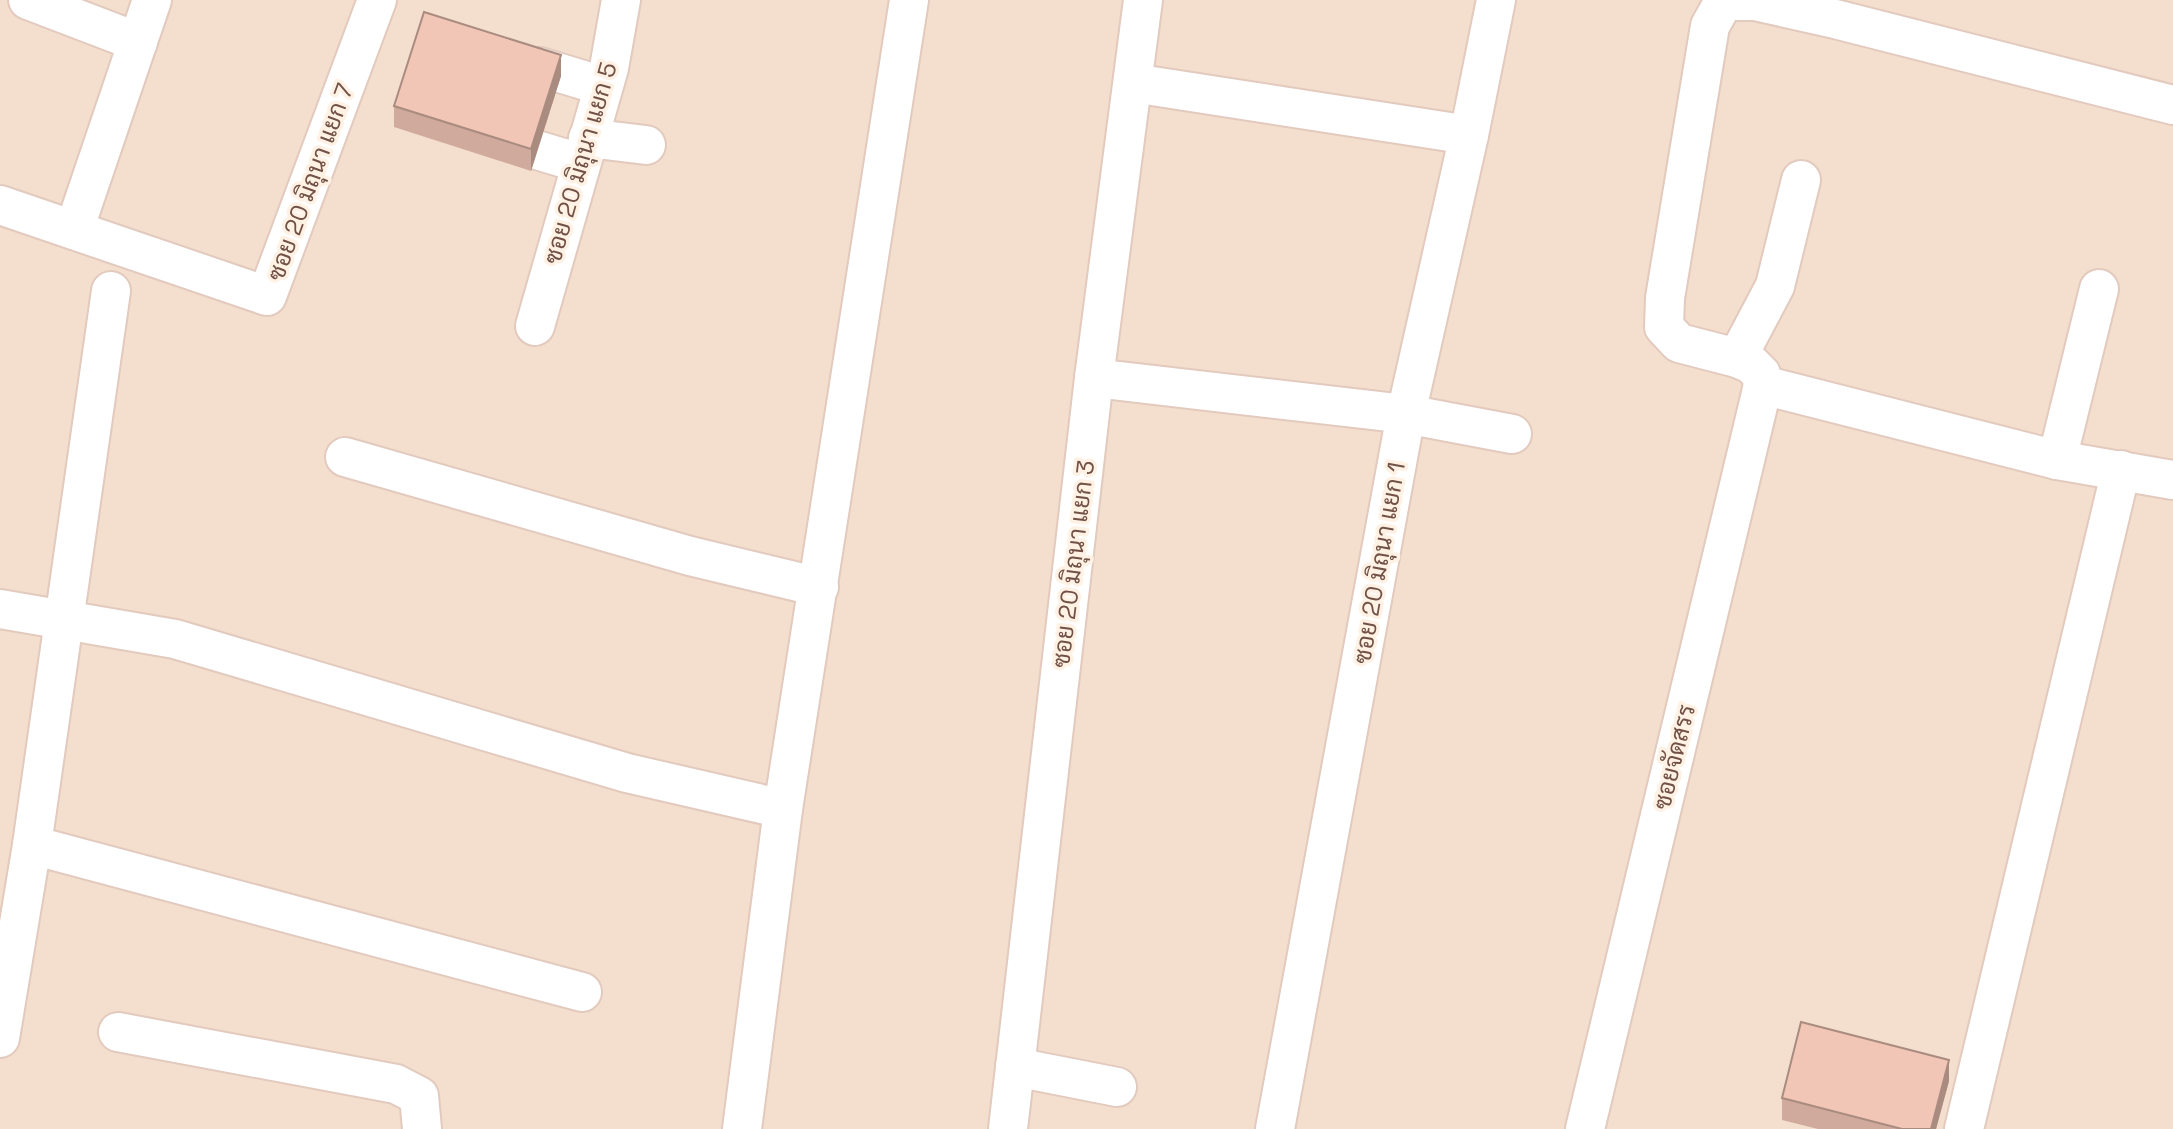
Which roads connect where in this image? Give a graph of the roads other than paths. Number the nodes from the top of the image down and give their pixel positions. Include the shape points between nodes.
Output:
1 (28, 0) edge
2 (152, 0) edge
3 (377, 0) edge
4 (621, 0) edge
5 (909, 0) edge
6 (1143, 0) edge
7 (1496, 0) edge
8 (138, 42) junction
9 (540, 67) edge
10 (1133, 83) junction
11 (603, 86) junction
12 (2173, 105) edge
13 (1469, 135) junction
14 (520, 145) edge
15 (646, 145) dead end
16 (584, 151) junction
17 (1801, 180) dead end
18 (0, 205) edge
19 (74, 230) junction
20 (2099, 289) dead end
21 (111, 291) dead end
22 (534, 326) dead end
23 (1737, 358) junction
24 (1094, 377) junction
25 (1763, 385) junction
26 (1406, 414) junction
27 (1512, 433) dead end
28 (345, 457) dead end
29 (2057, 460) junction
30 (2120, 470) junction
31 (2173, 480) edge
32 (819, 587) junction
33 (0, 609) edge
34 (64, 621) junction
35 (783, 808) junction
36 (32, 845) junction
37 (582, 992) dead end
38 (118, 1032) dead end
39 (0, 1038) edge
40 (1015, 1067) junction
41 (1117, 1087) dead end
42 (422, 1129) edge
43 (742, 1129) edge
44 (1008, 1129) edge
45 (1275, 1129) edge
46 (1585, 1129) edge
47 (1964, 1129) edge

1 - 8 street
2 - 8 street
3 - 19 street, ซอย 20 มิถุนา แยก 7 via 267,296
4 - 11 street, ซอย 20 มิถุนา แยก 5
5 - 32 street
6 - 10 street, ซอย 20 มิถุนา แยก 3
7 - 13 street, ซอย 20 มิถุนา แยก 1
8 - 19 street
9 - 11 street
10 - 13 street
10 - 24 street, ซอย 20 มิถุนา แยก 3
11 - 16 street, ซอย 20 มิถุนา แยก 5
12 - 23 street via 1835,19 1755,1 1724,1 1710,26 1664,327 1679,343
13 - 26 street, ซอย 20 มิถุนา แยก 1
14 - 16 street
15 - 16 street
16 - 22 street, ซอย 20 มิถุนา แยก 5
17 - 23 street via 1774,286
18 - 19 street, ซอย 20 มิถุนา แยก 7
20 - 29 street
21 - 34 street
23 - 25 street via 1751,364
24 - 26 street
24 - 40 street, ซอย 20 มิถุนา แยก 3
25 - 29 street
25 - 46 street, ซอยจัดสรร
26 - 27 street
26 - 45 street, ซอย 20 มิถุนา แยก 1
28 - 32 street via 690,556
29 - 30 street
30 - 31 street
30 - 47 street
32 - 35 street
33 - 34 street
34 - 35 street via 175,639 627,774
34 - 36 street
35 - 43 street
36 - 37 street
36 - 39 street
38 - 42 street via 396,1084 419,1096
40 - 41 street
40 - 44 street, ซอย 20 มิถุนา แยก 3

